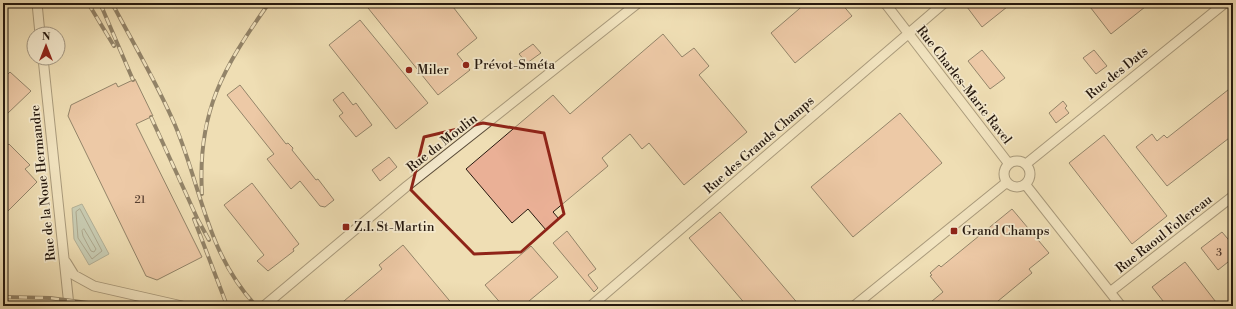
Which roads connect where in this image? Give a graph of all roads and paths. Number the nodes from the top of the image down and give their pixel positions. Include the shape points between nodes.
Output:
1 (37, 3) edge
2 (638, 3) edge
3 (885, 3) edge
4 (944, 3) edge
5 (1225, 3) edge
6 (39, 26) edge
7 (908, 34) junction
8 (43, 66) edge
9 (1009, 164) junction
10 (1026, 164) junction
11 (1007, 182) junction
12 (1025, 184) junction
13 (1233, 196) edge
14 (64, 255) junction
15 (1110, 292) junction
16 (69, 306) edge
17 (182, 306) edge
18 (266, 306) edge
19 (591, 306) edge
20 (854, 306) edge
21 (1121, 306) edge

1 - 6 street
2 - 18 street, Rue du Moulin via 403,190
3 - 7 street, Rue Charles-Marie Ravel
4 - 7 street, Rue des Grands Champs
5 - 10 street, Rue des Dats
7 - 9 street, Rue Charles-Marie Ravel
7 - 19 street, Rue des Grands Champs
8 - 14 street, Rue de la Noue Hermandre
9 - 10 street via 1019,161
9 - 11 street via 1004,174
10 - 12 street via 1030,172
11 - 12 street via 1018,187
11 - 20 street
12 - 15 street
13 - 15 street, Rue Raoul Follereau
14 - 16 street, Rue de la Noue Hermandre
14 - 17 street via 68,267 82,281
15 - 21 street

